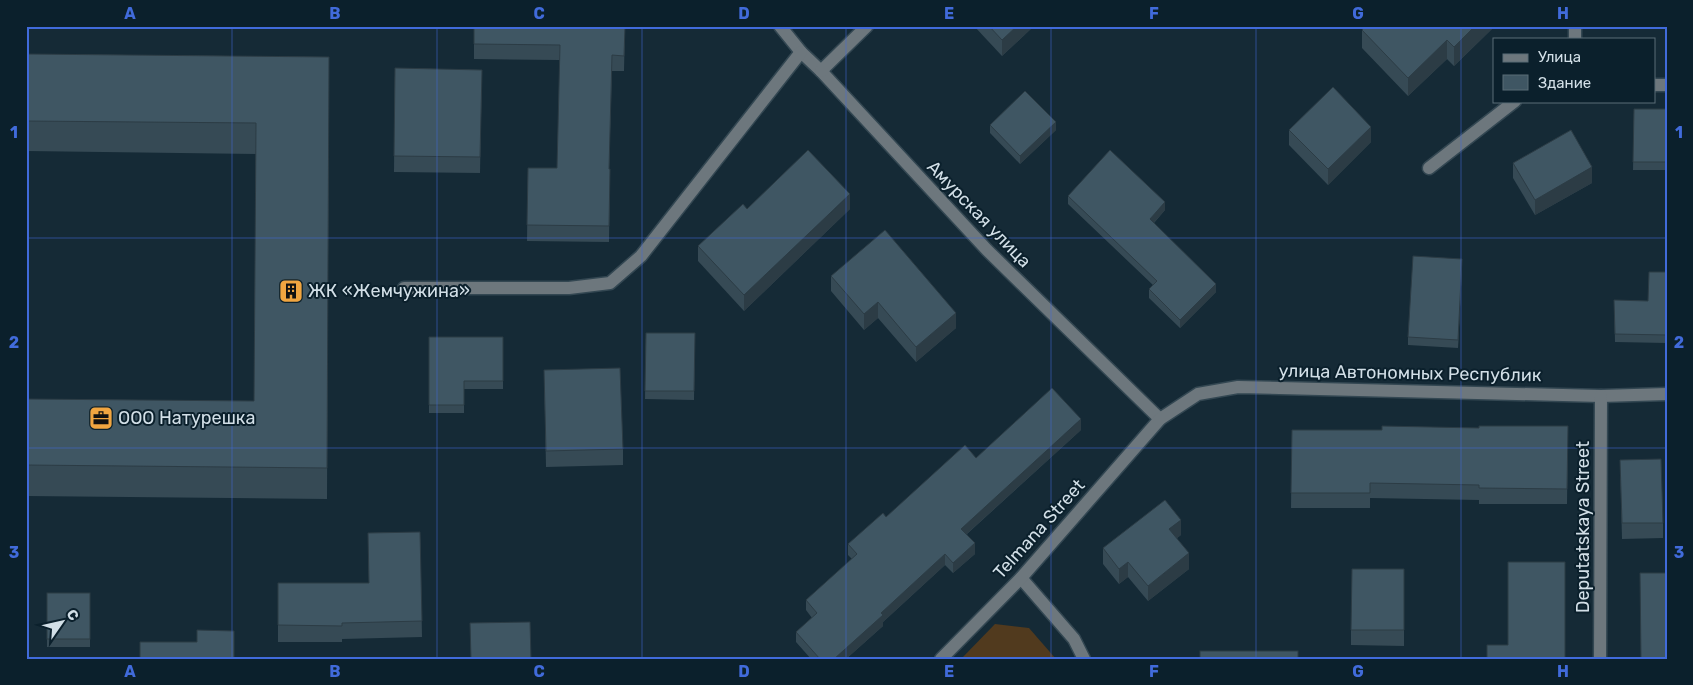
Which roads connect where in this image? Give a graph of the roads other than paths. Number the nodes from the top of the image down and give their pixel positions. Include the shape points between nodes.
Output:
1 (780, 26) edge
2 (867, 26) edge
3 (801, 52) junction
4 (821, 71) junction
5 (1514, 102) edge
6 (1429, 168) dead end
7 (404, 288) dead end
8 (1667, 394) edge
9 (1602, 396) junction
10 (1160, 419) junction
11 (1021, 578) junction
12 (941, 659) edge
13 (1084, 659) edge
14 (1600, 659) edge

1 - 3 street, Амурская улица
2 - 4 street
3 - 4 street, Амурская улица
3 - 7 street via 641,256 610,283 569,288
4 - 10 street, Амурская улица via 987,250
5 - 6 street
8 - 9 street, улица Автономных Республик
9 - 10 street, улица Автономных Республик via 1238,386 1198,394
9 - 14 street, Deputatskaya Street
10 - 11 street, Telmana Street
11 - 12 street, Telmana Street
11 - 13 street via 1074,639

